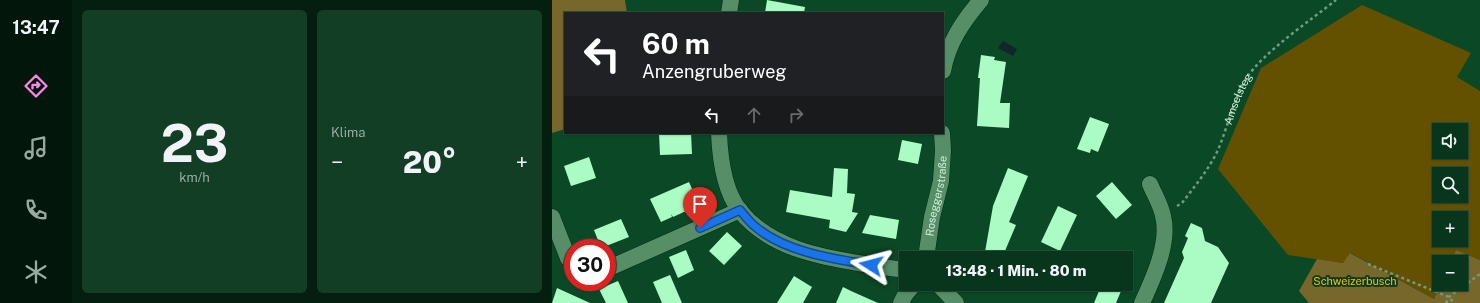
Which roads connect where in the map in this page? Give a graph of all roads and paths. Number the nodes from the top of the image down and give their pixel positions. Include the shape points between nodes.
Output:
1 (731, 0) edge
2 (981, 0) edge
3 (1336, 0) edge
4 (730, 12) edge
5 (944, 66) edge
6 (719, 134) edge
7 (942, 134) edge
8 (1150, 184) dead end
9 (740, 210) junction
10 (1164, 216) junction
11 (552, 217) edge
12 (564, 248) edge
13 (927, 251) edge
14 (1368, 264) dead end
15 (616, 265) edge
16 (899, 269) edge
17 (1480, 274) edge
18 (909, 291) edge
19 (945, 291) edge
20 (1449, 297) junction
21 (901, 303) edge
22 (956, 303) edge
23 (1142, 303) edge
24 (1446, 303) edge
25 (1454, 303) edge

1 - 4 street
2 - 5 street via 955,35
3 - 10 path, Amselsteg via 1265,58 1247,78 1236,98 1218,150 1209,166 1182,203
6 - 9 street via 725,176
7 - 13 street, Roseggerstraße via 941,181
8 - 10 street
9 - 15 street
9 - 16 street via 757,229 807,252
10 - 23 street via 1161,254
11 - 12 street
14 - 20 path
17 - 20 path
18 - 21 street
19 - 22 street
20 - 24 path
20 - 25 path

